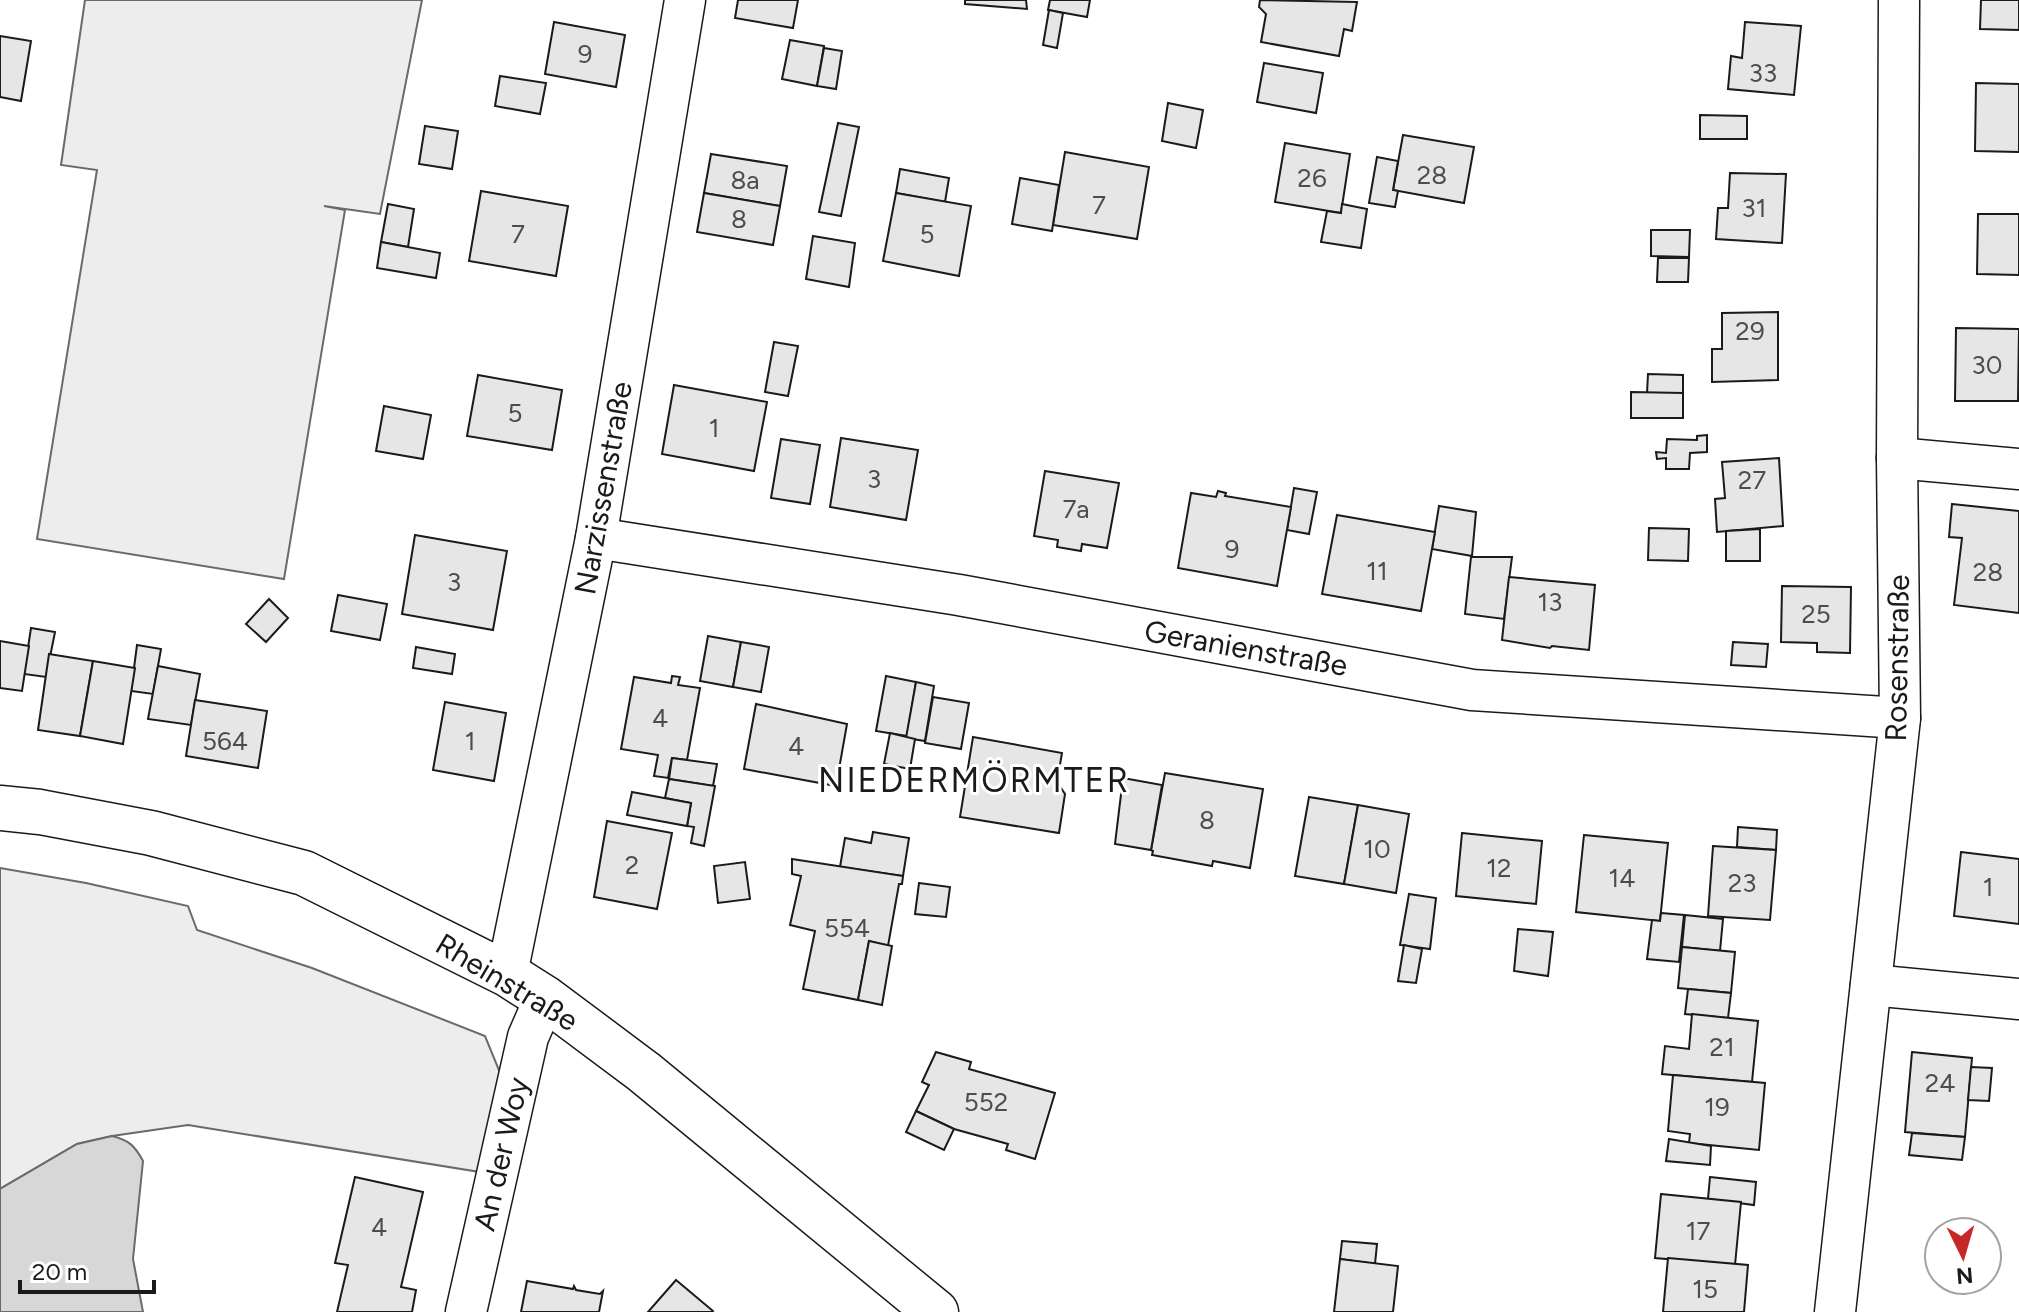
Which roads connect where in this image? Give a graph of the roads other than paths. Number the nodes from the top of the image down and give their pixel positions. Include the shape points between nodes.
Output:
1 (685, 0) edge
2 (1899, 0) edge
3 (1897, 458) junction
4 (2019, 469) edge
5 (596, 538) junction
6 (1900, 718) junction
7 (0, 808) edge
8 (507, 974) junction
9 (1871, 985) junction
10 (545, 998) junction
11 (2019, 999) edge
12 (466, 1312) edge
13 (936, 1312) edge
14 (1835, 1312) edge

1 - 5 street, Narzissenstraße
2 - 3 street, Rosenstraße
3 - 4 street
3 - 6 street, Rosenstraße
5 - 6 street, Geranienstraße via 959,595 1472,690
5 - 8 street, Narzissenstraße
6 - 9 street, Rosenstraße
7 - 8 main road, Rheinstraße via 151,833 304,873
8 - 10 main road, Rheinstraße
9 - 11 street
9 - 14 street, Rosenstraße
10 - 12 street, An der Woy via 528,1037
10 - 13 main road, Rheinstraße via 644,1072

